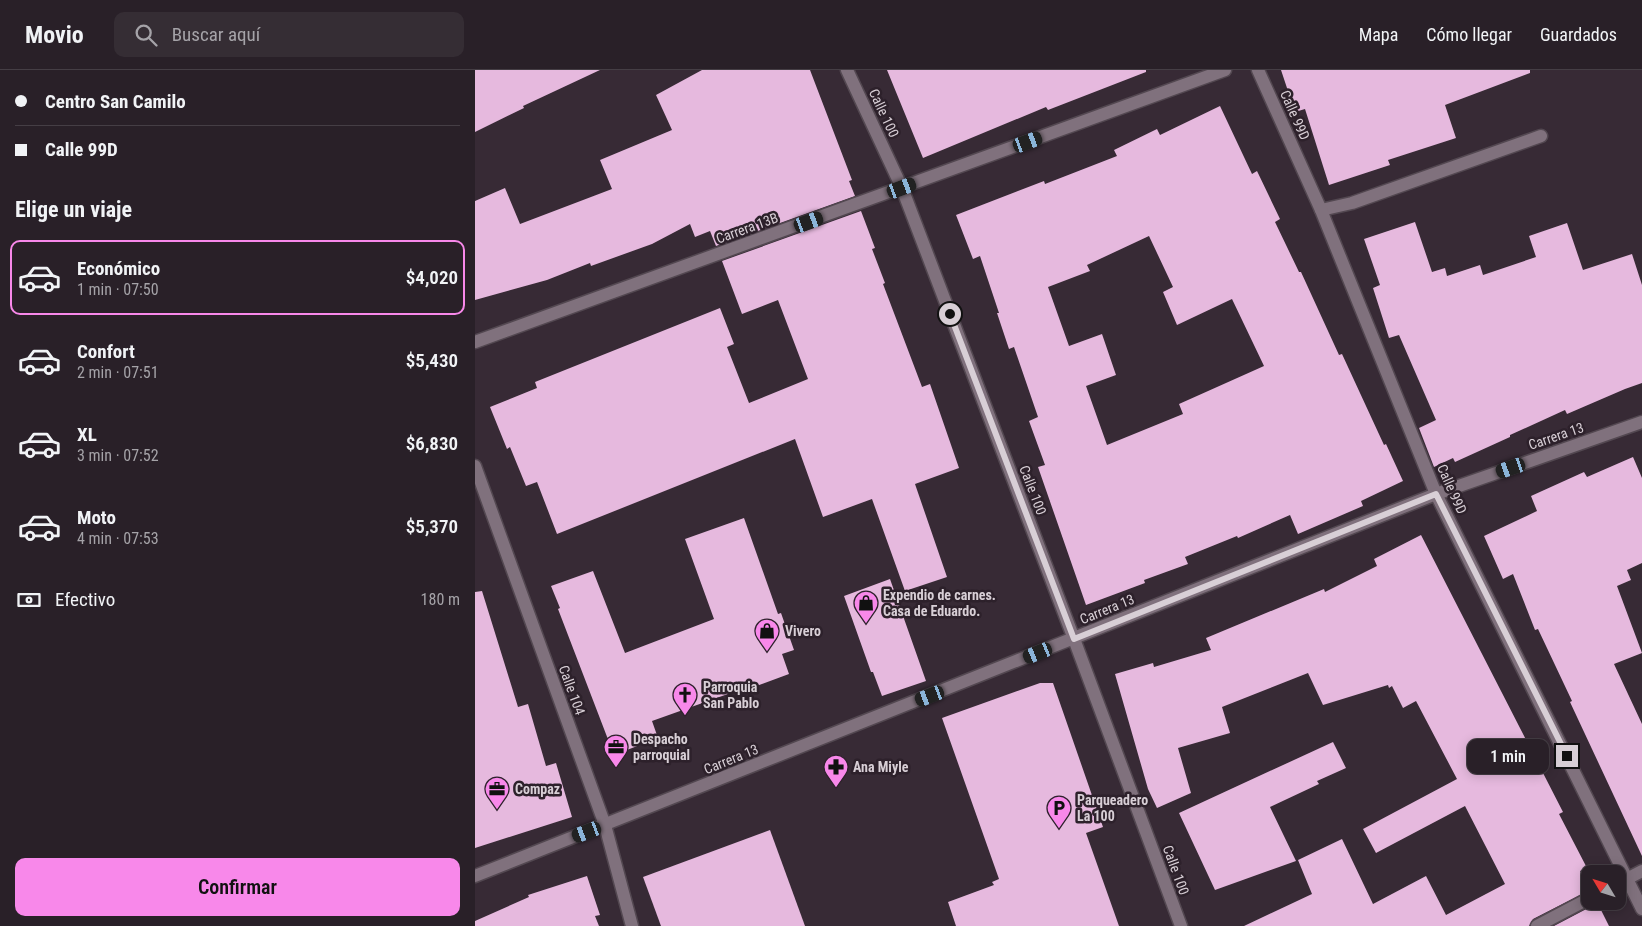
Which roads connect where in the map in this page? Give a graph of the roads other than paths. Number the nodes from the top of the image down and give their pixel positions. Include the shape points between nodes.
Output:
1 (847, 70) edge
2 (1225, 70) edge
3 (1258, 70) edge
4 (1541, 136) dead end
5 (902, 188) junction
6 (1321, 210) junction
7 (475, 342) edge
8 (1642, 422) edge
9 (475, 466) edge
10 (1436, 494) junction
11 (1074, 639) junction
12 (605, 825) junction
13 (1615, 865) edge
14 (1642, 871) edge
15 (475, 876) edge
16 (1626, 879) edge
17 (1626, 885) edge
18 (1581, 903) edge
19 (1642, 908) edge
20 (633, 926) edge
21 (1181, 926) edge
22 (1537, 926) edge

1 - 5 street, Calle 100
2 - 5 street, Carrera 13B
3 - 6 street, Calle 99D
4 - 6 street via 1352,203
5 - 7 street, Carrera 13B
5 - 11 street, Calle 100
6 - 10 street, Calle 99D
8 - 10 street, Carrera 13
9 - 12 street, Calle 104
10 - 11 street, Carrera 13
10 - 13 street, Calle 99D
11 - 12 street, Carrera 13
11 - 21 street, Calle 100
12 - 15 street, Carrera 13
12 - 20 street, Calle 104
14 - 16 street
17 - 19 street, Calle 99D
18 - 22 street

